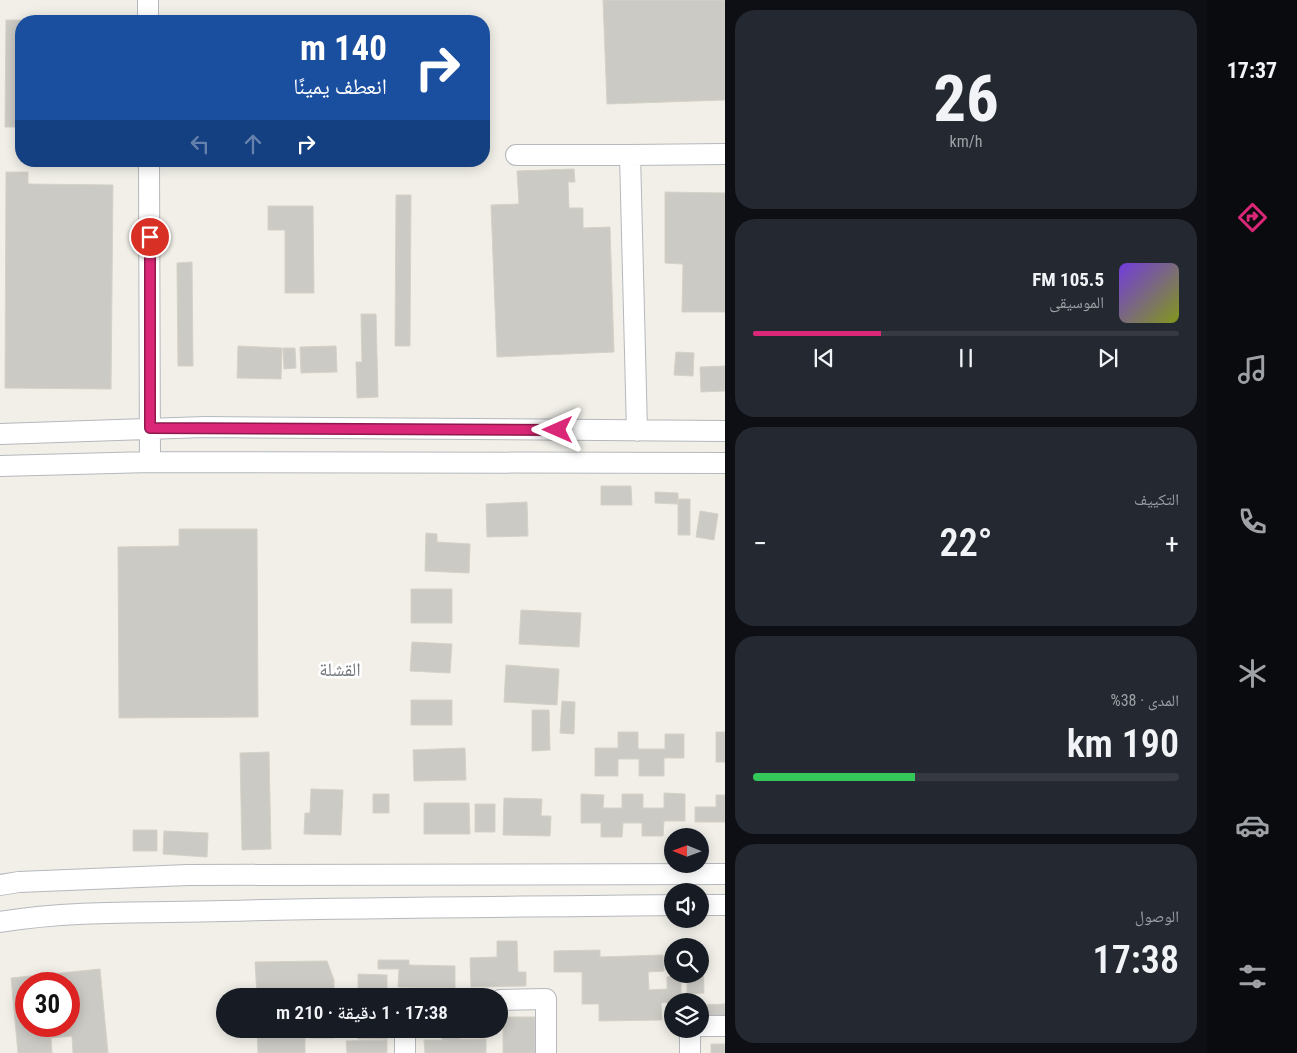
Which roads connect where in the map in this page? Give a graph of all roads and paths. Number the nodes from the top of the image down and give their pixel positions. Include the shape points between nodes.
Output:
1 (148, 0) edge
2 (148, 15) edge
3 (724, 154) edge
4 (516, 155) dead end
5 (630, 155) junction
6 (149, 167) edge
7 (150, 428) junction
8 (637, 431) junction
9 (724, 431) edge
10 (0, 434) edge
11 (150, 462) junction
12 (724, 463) edge
13 (0, 466) edge
14 (724, 874) edge
15 (0, 885) edge
16 (664, 905) edge
17 (709, 905) edge
18 (724, 905) edge
19 (0, 922) edge
20 (508, 1000) edge
21 (709, 1026) edge
22 (724, 1026) edge
23 (405, 1038) edge
24 (690, 1038) edge
25 (405, 1053) edge
26 (546, 1053) edge
27 (690, 1053) edge

1 - 2 street
3 - 5 street
4 - 5 street
5 - 8 street
6 - 7 street
7 - 8 street
7 - 10 street
7 - 11 street
8 - 9 street
11 - 12 street
11 - 13 street
14 - 15 street via 188,875
16 - 19 street via 106,914
17 - 18 street
20 - 26 street via 546,999
21 - 22 street
23 - 25 street
24 - 27 street

